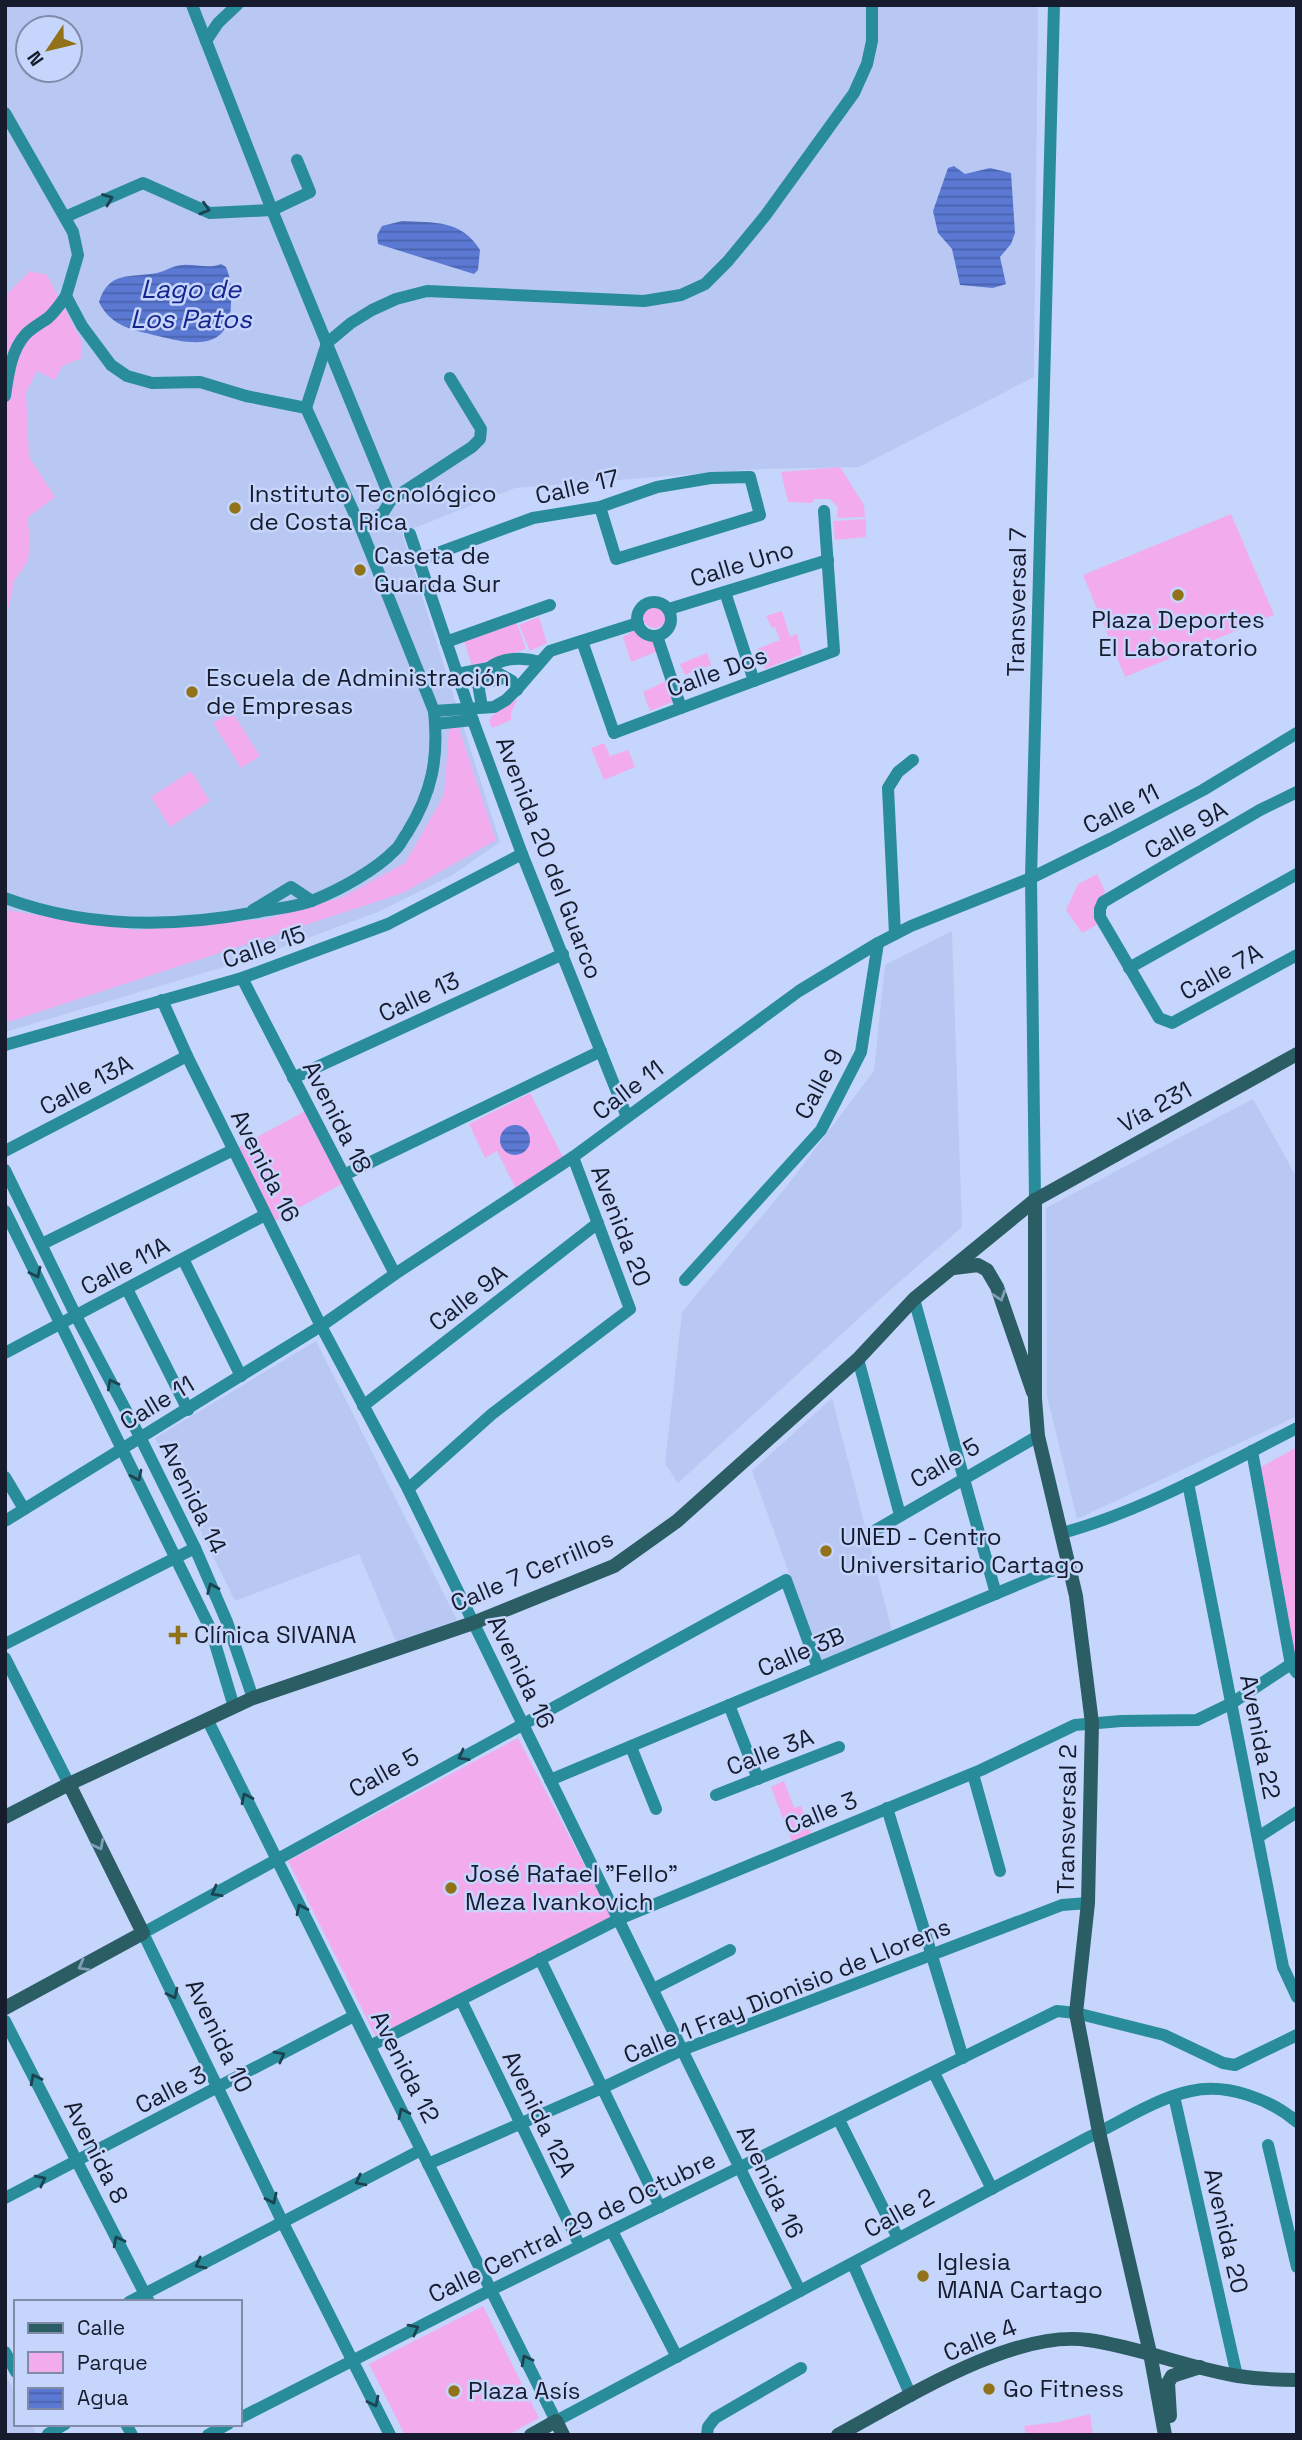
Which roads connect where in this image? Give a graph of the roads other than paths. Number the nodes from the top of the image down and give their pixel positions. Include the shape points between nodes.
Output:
1 (192, 5) edge
2 (237, 5) edge
3 (872, 5) edge
4 (1054, 5) edge
5 (206, 41) junction
6 (5, 113) edge
7 (297, 160) dead end
8 (272, 210) junction
9 (65, 216) junction
10 (66, 296) junction
11 (327, 343) junction
12 (450, 378) dead end
13 (5, 396) edge
14 (306, 408) junction
15 (391, 500) junction
16 (600, 507) junction
17 (824, 511) dead end
18 (360, 526) junction
19 (410, 534) dead end
20 (419, 560) junction
21 (828, 560) junction
22 (724, 592) junction
23 (550, 606) dead end
24 (669, 609) junction
25 (638, 623) junction
26 (657, 636) junction
27 (582, 640) junction
28 (446, 642) junction
29 (540, 662) junction
30 (489, 668) junction
31 (457, 674) junction
32 (505, 678) junction
33 (754, 681) junction
34 (517, 690) junction
35 (681, 708) junction
36 (475, 712) junction
37 (435, 718) junction
38 (1297, 733) edge
39 (913, 760) dead end
40 (1297, 792) edge
41 (522, 854) junction
42 (1297, 874) edge
43 (1031, 878) junction
44 (5, 898) edge
45 (895, 934) junction
46 (878, 943) junction
47 (563, 954) junction
48 (1297, 955) edge
49 (1129, 968) junction
50 (242, 978) junction
51 (162, 1000) junction
52 (5, 1045) edge
53 (601, 1051) junction
54 (1297, 1054) edge
55 (187, 1056) junction
56 (293, 1078) junction
57 (627, 1117) junction
58 (233, 1150) junction
59 (5, 1151) edge
60 (573, 1157) junction
61 (5, 1170) edge
62 (344, 1175) junction
63 (1035, 1200) junction
64 (5, 1212) edge
65 (265, 1215) junction
66 (598, 1223) junction
67 (33, 1226) junction
68 (11, 1237) edge
69 (42, 1244) junction
70 (183, 1259) junction
71 (950, 1269) junction
72 (395, 1274) junction
73 (685, 1280) dead end
74 (127, 1289) junction
75 (914, 1299) junction
76 (76, 1316) junction
77 (61, 1324) junction
78 (321, 1326) junction
79 (5, 1353) edge
80 (858, 1359) junction
81 (241, 1376) junction
82 (1035, 1399) junction
83 (363, 1406) junction
84 (188, 1410) junction
85 (1297, 1428) edge
86 (1038, 1436) junction
87 (140, 1437) junction
88 (123, 1448) junction
89 (1252, 1451) junction
90 (5, 1477) edge
91 (964, 1478) junction
92 (1188, 1483) junction
93 (408, 1489) junction
94 (24, 1509) junction
95 (900, 1515) junction
96 (5, 1521) edge
97 (876, 1530) dead end
98 (1062, 1533) junction
99 (195, 1548) junction
100 (177, 1557) junction
101 (1070, 1568) junction
102 (996, 1594) junction
103 (473, 1623) junction
104 (5, 1644) edge
105 (5, 1658) edge
106 (1295, 1666) edge
107 (818, 1668) junction
108 (253, 1698) junction
109 (1232, 1703) junction
110 (729, 1705) junction
111 (234, 1706) junction
112 (207, 1718) junction
113 (522, 1723) junction
114 (1092, 1723) junction
115 (631, 1747) junction
116 (839, 1747) dead end
117 (973, 1774) junction
118 (758, 1779) junction
119 (550, 1780) junction
120 (69, 1784) junction
121 (716, 1795) dead end
122 (887, 1808) junction
123 (656, 1809) dead end
124 (1297, 1812) edge
125 (5, 1817) edge
126 (1258, 1837) junction
127 (276, 1859) junction
128 (1000, 1871) dead end
129 (1088, 1903) junction
130 (619, 1919) junction
131 (143, 1933) junction
132 (730, 1950) dead end
133 (931, 1955) junction
134 (540, 1959) junction
135 (653, 1989) junction
136 (1297, 1997) edge
137 (461, 2000) junction
138 (5, 2008) edge
139 (1076, 2013) junction
140 (354, 2016) junction
141 (5, 2021) edge
142 (1297, 2035) edge
143 (370, 2046) junction
144 (682, 2050) junction
145 (963, 2058) junction
146 (934, 2073) junction
147 (219, 2088) junction
148 (602, 2088) junction
149 (1174, 2096) junction
150 (839, 2120) junction
151 (1297, 2122) edge
152 (520, 2124) junction
153 (1099, 2132) junction
154 (1268, 2145) dead end
155 (421, 2150) junction
156 (77, 2161) junction
157 (428, 2164) junction
158 (740, 2168) junction
159 (992, 2189) junction
160 (5, 2198) edge
161 (660, 2207) junction
162 (282, 2221) junction
163 (612, 2231) junction
164 (898, 2238) junction
165 (580, 2246) junction
166 (853, 2264) junction
167 (1297, 2267) edge
168 (491, 2290) junction
169 (800, 2291) junction
170 (147, 2297) edge
171 (5, 2352) edge
172 (1150, 2353) junction
173 (677, 2357) junction
174 (354, 2360) junction
175 (1201, 2367) junction
176 (12, 2368) edge
177 (801, 2368) dead end
178 (1237, 2376) junction
179 (1297, 2380) edge
180 (911, 2396) junction
181 (242, 2417) edge
182 (556, 2421) junction
183 (707, 2431) edge
184 (1165, 2433) edge
185 (390, 2435) edge
186 (531, 2435) edge
187 (563, 2435) edge
188 (838, 2435) edge

1 - 5 street
2 - 5 street
3 - 11 street via 873,41 854,93 765,216 705,284 681,295 644,301 427,291 372,310
4 - 43 street, Transversal 7
5 - 8 street
6 - 9 street
7 - 8 street via 310,192
9 -> 8 street via 144,184 210,213
8 - 11 street
9 - 10 street via 78,255
10 - 13 street via 47,319 24,335 10,366
10 - 14 street via 111,365 127,376 152,383 200,382
11 - 14 street
11 - 15 street
12 - 15 street via 481,429 480,439
14 - 18 street
15 - 18 street via 383,513
16 - 16 street, Calle 17 via 657,487 750,477 760,515 616,559
16 - 20 street, Calle 17 via 533,518
17 - 21 street
18 - 37 street
19 - 20 street, Avenida 20 del Guarco
20 - 28 street, Avenida 20 del Guarco
21 - 22 street, Calle Uno
21 - 33 street, Calle Dos via 834,651
22 - 24 street, Calle Uno
22 - 33 street
23 - 28 street
24 - 25 street via 655,601 645,604 638,612
24 - 26 street via 671,622
25 - 26 street via 647,634
25 - 27 street
26 - 35 street
27 - 29 street via 550,651
27 - 35 street, Calle Dos via 614,733
28 - 31 street, Avenida 20 del Guarco
29 - 30 street via 510,660
29 - 34 street
30 - 31 street
30 - 32 street
31 - 36 street, Avenida 20 del Guarco
32 - 34 street
32 - 36 street via 478,684
33 - 35 street, Calle Dos
34 - 36 street via 506,700
36 - 37 street
36 - 41 street, Avenida 20 del Guarco
37 - 44 street via 433,775 418,815 395,850 360,876 312,901 291,887 245,914 178,923 134,923 88,919
38 - 43 street, Calle 11 via 1203,790
39 - 45 street via 888,788
40 - 49 street, Calle 9A via 1103,902 1100,917
41 - 47 street, Avenida 20 del Guarco
41 - 50 street, Calle 15 via 388,924
42 - 49 street
43 - 45 street, Calle 11
43 - 63 street, Transversal 7
45 - 46 street, Calle 11
46 - 57 street, Calle 11 via 799,991
46 - 73 street, Calle 9 via 861,1052 821,1130
47 - 53 street, Avenida 20 del Guarco
47 - 56 street, Calle 13
48 - 49 street, Calle 7A via 1172,1023 1159,1018
50 - 51 street, Calle 15
50 - 56 street, Avenida 18
51 - 52 street, Calle 15
51 - 55 street, Avenida 16
53 - 57 street, Avenida 20 del Guarco
53 - 62 street
54 - 63 main road, Vía 231
55 - 58 street, Avenida 16
55 - 59 street, Calle 13A
56 - 62 street, Avenida 18
57 - 60 street, Calle 11
58 - 65 street, Avenida 16
58 - 69 street
60 - 66 street, Avenida 20
60 - 72 street, Calle 11
61 - 67 street, Avenida 14
62 - 72 street, Avenida 18
63 - 71 main road, Calle 7 Cerrillos
63 - 82 main road, Transversal 2
64 - 68 street, Avenida 14
65 - 70 street, Calle 11A
65 - 78 street, Avenida 16
66 - 83 street, Calle 9A
66 - 93 street, Avenida 20 via 630,1309 492,1415
67 - 68 street
67 - 69 street, Avenida 14
68 -> 77 street, Avenida 14
69 - 76 street, Avenida 14
70 - 74 street, Calle 11A
70 - 81 street
71 - 75 main road, Calle 7 Cerrillos
71 -> 82 main road via 978,1265 994,1279
72 - 78 street, Calle 11
74 - 76 street, Calle 11A
74 - 84 street
75 - 80 main road, Calle 7 Cerrillos
75 - 91 street
76 - 77 street, Calle 11A
87 -> 76 street, Avenida 14
77 - 79 street, Calle 11A
77 - 88 street, Avenida 14
78 - 81 street, Calle 11
78 - 83 street, Avenida 16
80 - 95 street
80 - 103 main road, Calle 7 Cerrillos via 677,1521 614,1566
81 - 84 street, Calle 11
82 - 86 main road, Transversal 2
83 - 93 street, Avenida 16
84 - 87 street, Calle 11
85 - 89 street
86 - 91 street, Calle 5
86 - 98 main road, Transversal 2
87 - 88 street, Calle 11
87 - 99 street, Avenida 14
88 - 94 street, Calle 11
88 -> 100 street, Avenida 14
89 - 92 street
89 - 106 street
90 - 94 street
91 - 95 street, Calle 5
91 - 102 street
92 - 98 street via 1090,1526
92 - 109 street, Avenida 22
93 - 103 street, Avenida 16
94 - 96 street, Calle 11
95 - 97 street, Calle 5
98 - 101 main road, Transversal 2
99 - 100 street
108 -> 99 street, Avenida 14
100 - 104 street
100 - 111 street, Avenida 14 via 211,1630
101 - 102 street, Calle 3B
101 - 114 main road, Transversal 2
102 - 107 street, Calle 3B
103 - 108 main road, Calle 7 Cerrillos
103 - 113 street, Avenida 16
105 - 120 street, Avenida 10
106 - 109 street, Calle 3
107 - 110 street, Calle 3B
107 - 113 street, Calle 5 via 786,1580
108 - 111 main road, Calle 7 Cerrillos
109 - 114 street, Calle 3 via 1197,1720
109 - 126 street, Avenida 22
110 - 115 street, Calle 3B
110 - 118 street
111 - 112 main road, Calle 7 Cerrillos
112 - 120 main road, Calle 7 Cerrillos
127 -> 112 street, Avenida 12
113 - 119 street, Avenida 16
113 -> 127 street, Calle 5
114 - 117 street, Calle 3 via 1075,1725
114 - 129 main road, Transversal 2
115 - 119 street, Calle 3B
115 - 123 street
116 - 118 street, Calle 3A
117 - 122 street, Calle 3
117 - 128 street
118 - 121 street, Calle 3A
119 - 130 street, Avenida 16
120 - 125 main road, Calle 7 Cerrillos
120 -> 131 main road, Avenida 10
122 - 130 street, Calle 3
122 - 133 street
124 - 126 street
126 - 136 street, Avenida 22 via 1283,1967
127 -> 131 street, Calle 5
140 -> 127 street, Avenida 12
129 - 133 street, Calle 1 Fray Dionisio de Llorens via 1062,1905
129 - 139 main road, Transversal 2
130 - 134 street, Calle 3
130 - 135 street, Avenida 16
131 -> 138 main road, Calle 5
131 -> 147 street, Avenida 10
132 - 135 street
133 - 144 street, Calle 1 Fray Dionisio de Llorens
133 - 145 street
134 - 137 street, Calle 3
134 - 148 street
135 - 144 street, Avenida 16
137 - 143 street, Calle 3
137 - 152 street, Avenida 12A
139 - 142 street via 1164,2035 1235,2065
139 - 145 street, Calle Central 29 de Octubre via 1057,2011
139 - 153 main road, Transversal 2
140 - 143 street, Avenida 12
147 -> 140 street, Calle 3
156 -> 141 street, Avenida 8
155 -> 143 street, Avenida 12
144 - 148 street, Calle 1 Fray Dionisio de Llorens
144 - 158 street, Avenida 16
145 - 146 street, Calle Central 29 de Octubre
146 - 150 street, Calle Central 29 de Octubre
146 - 159 street
147 - 156 street, Calle 3
147 -> 162 street, Avenida 10
148 - 152 street, Calle 1 Fray Dionisio de Llorens
148 - 161 street
149 - 151 street, Calle 2 via 1203,2089 1234,2092 1272,2104
149 - 153 street, Calle 2
149 - 178 street, Avenida 20
150 - 158 street, Calle Central 29 de Octubre
150 - 164 street
152 - 157 street, Calle 1 Fray Dionisio de Llorens
152 - 165 street, Avenida 12A
153 - 159 street, Calle 2
153 - 172 main road, Transversal 2
154 - 167 street
155 - 157 street, Avenida 12
155 -> 162 street
160 -> 156 street, Calle 3
170 -> 156 street, Avenida 8
157 - 168 street, Avenida 12
158 - 161 street, Calle Central 29 de Octubre
158 - 169 street, Avenida 16
159 - 164 street, Calle 2
161 - 163 street, Calle Central 29 de Octubre
162 -> 170 street
162 - 174 street, Avenida 10
163 - 165 street, Calle Central 29 de Octubre
163 - 173 street
164 - 166 street, Calle 2
165 - 168 street, Calle Central 29 de Octubre
166 - 169 street, Calle 2
166 - 180 street
174 -> 168 street, Calle Central 29 de Octubre
182 -> 168 street, Avenida 12
169 - 173 street, Calle 2
171 - 176 street
172 - 175 main road, Calle 4
172 - 180 main road, Calle 4 via 1085,2339 1036,2342 990,2357
172 - 184 main road, Transversal 2
173 - 182 street, Calle 2
174 - 181 street, Calle Central 29 de Octubre
174 -> 185 street, Avenida 10
175 - 178 main road, Calle 4
175 - 184 main road via 1172,2376 1168,2383 1170,2417
177 - 183 street via 715,2418
178 - 179 main road, Calle 4
180 - 188 main road, Calle 4
182 - 186 main road, Calle 2
182 - 187 main road, Avenida 12

